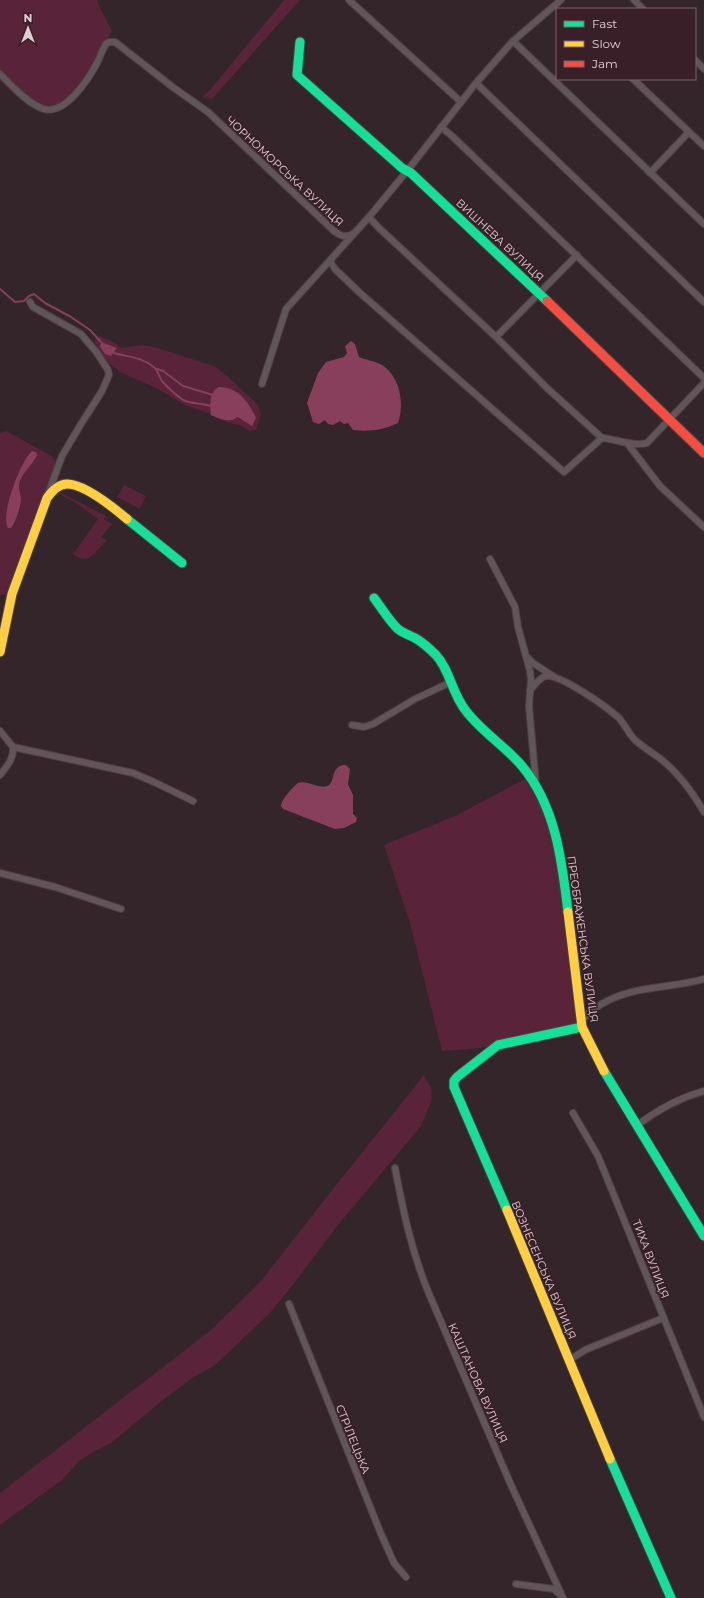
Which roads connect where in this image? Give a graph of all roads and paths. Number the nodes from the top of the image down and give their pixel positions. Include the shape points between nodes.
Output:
1 (349, 0) edge
2 (561, 0) edge
3 (634, 0) edge
4 (556, 8) edge
5 (642, 8) edge
6 (513, 41) junction
7 (300, 42) dead end
8 (696, 61) edge
9 (704, 69) edge
10 (0, 74) edge
11 (634, 80) edge
12 (476, 83) junction
13 (461, 102) junction
14 (441, 127) junction
15 (689, 132) junction
16 (704, 146) edge
17 (407, 171) junction
18 (650, 173) junction
19 (369, 217) junction
20 (704, 224) edge
21 (353, 234) junction
22 (577, 255) junction
23 (330, 261) junction
24 (540, 293) junction
25 (30, 302) dead end
26 (704, 302) edge
27 (496, 337) junction
28 (704, 378) edge
29 (704, 383) edge
30 (262, 384) dead end
31 (669, 420) junction
32 (602, 438) junction
33 (627, 443) junction
34 (704, 453) edge
35 (47, 498) junction
36 (704, 527) edge
37 (490, 559) dead end
38 (182, 563) dead end
39 (374, 598) dead end
40 (0, 652) edge
41 (526, 656) junction
42 (554, 676) junction
43 (449, 683) junction
44 (530, 690) junction
45 (352, 725) dead end
46 (0, 731) edge
47 (14, 747) junction
48 (0, 775) edge
49 (536, 786) junction
50 (193, 801) dead end
51 (704, 812) edge
52 (0, 873) edge
53 (121, 908) dead end
54 (704, 979) edge
55 (582, 1024) junction
56 (704, 1091) edge
57 (573, 1113) dead end
58 (636, 1126) junction
59 (395, 1168) dead end
60 (704, 1236) edge
61 (289, 1304) dead end
62 (663, 1318) junction
63 (569, 1360) junction
64 (704, 1417) edge
65 (406, 1576) dead end
66 (516, 1584) dead end
67 (563, 1597) edge
68 (671, 1598) edge

1 - 13 street
2 - 4 street
3 - 5 street
4 - 6 street
6 - 12 street
6 - 18 street
7 - 17 street, ВИШНЕВА ВУЛИЦЯ via 297,75
8 - 9 street
10 - 21 street, ЧОРНОМОРСЬКА ВУЛИЦЯ via 40,108 56,109 76,94 92,72 106,44 115,42 208,112 334,231 343,236
11 - 15 street
12 - 13 street
12 - 26 street
13 - 14 street
14 - 17 street
14 - 22 street
15 - 16 street
15 - 18 street
17 - 19 street
17 - 24 street, ВИШНЕВА ВУЛИЦЯ
18 - 20 street
19 - 21 street
19 - 27 street
21 - 23 street
22 - 24 street
22 - 28 street
23 - 30 street via 286,309
23 - 32 street via 334,269 359,292 564,472
24 - 27 street
24 - 31 street, ВИШНЕВА ВУЛИЦЯ
25 - 35 street via 33,307 81,334 94,348 109,375 102,391 65,450
27 - 32 street
29 - 31 street
31 - 33 street via 648,443
31 - 34 street, ВИШНЕВА ВУЛИЦЯ
32 - 33 street
33 - 36 street via 660,486
35 - 38 street via 58,487 70,484 76,486 108,504
35 - 40 street via 12,594
37 - 41 street, ПРЕОБРАЖЕНСЬКА ВУЛИЦЯ via 515,607
39 - 43 street, ПРЕОБРАЖЕНСЬКА ВУЛИЦЯ via 398,629 415,638 435,654 442,663
41 - 42 street
41 - 44 street, ПРЕОБРАЖЕНСЬКА ВУЛИЦЯ via 530,671
42 - 44 street via 546,676 539,680
42 - 51 street via 612,712 633,738 669,766 682,780
43 - 45 street via 415,699 373,724 364,727
43 - 49 street, ПРЕОБРАЖЕНСЬКА ВУЛИЦЯ via 458,701 472,719 523,766
44 - 49 street, ПРЕОБРАЖЕНСЬКА ВУЛИЦЯ
46 - 47 street
47 - 48 street via 14,755
47 - 50 street via 132,773
49 - 55 street, ПРЕОБРАЖЕНСЬКА ВУЛИЦЯ via 551,818 558,841
52 - 53 street
54 - 55 street via 646,989 612,999 600,1005
55 - 58 street, ПРЕОБРАЖЕНСЬКА ВУЛИЦЯ via 609,1082
55 - 63 street, ВОЗНЕСЕНСЬКА ВУЛИЦЯ via 498,1045 454,1081 454,1087
56 - 58 street via 670,1104
57 - 62 street, ТИХА ВУЛИЦЯ via 598,1156
58 - 60 street, ПРЕОБРАЖЕНСЬКА ВУЛИЦЯ
59 - 67 street, КАШТАНОВА ВУЛИЦЯ via 407,1230 417,1265 514,1492
61 - 65 street, СТРІЛЕЦЬКА via 381,1534 394,1563
62 - 63 street via 585,1350
62 - 64 street, ТИХА ВУЛИЦЯ
63 - 68 street, ВОЗНЕСЕНСЬКА ВУЛИЦЯ
66 - 67 street via 554,1589

